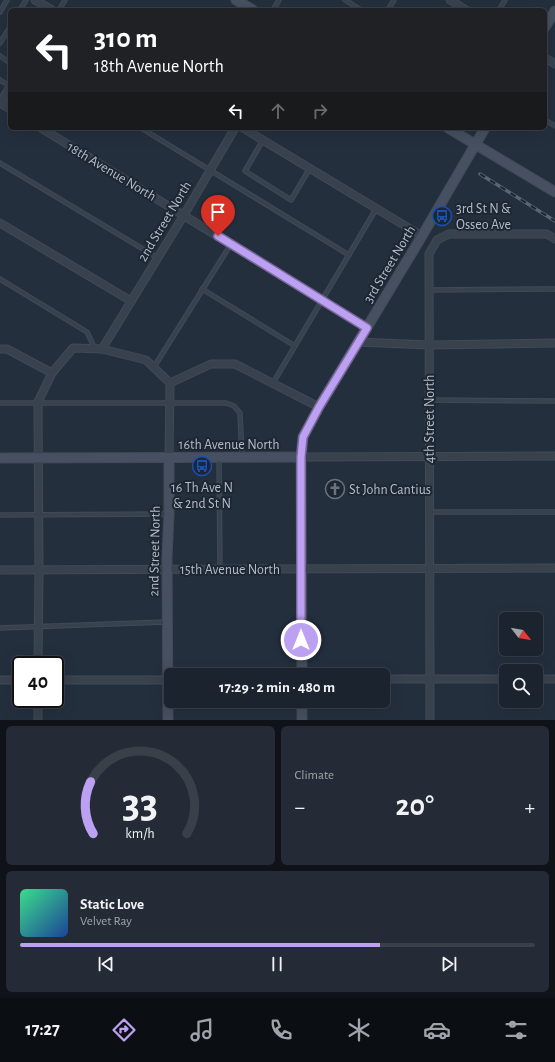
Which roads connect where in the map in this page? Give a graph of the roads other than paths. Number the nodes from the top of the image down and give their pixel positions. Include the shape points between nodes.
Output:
1 (7, 0) edge
2 (36, 0) edge
3 (345, 0) edge
4 (450, 0) edge
5 (242, 1) edge
6 (49, 8) edge
7 (251, 8) edge
8 (358, 8) edge
9 (463, 8) edge
10 (555, 11) edge
11 (0, 12) edge
12 (547, 24) edge
13 (8, 30) edge
14 (5, 34) junction
15 (8, 36) edge
16 (0, 43) edge
17 (8, 89) edge
18 (0, 103) edge
19 (44, 130) edge
20 (144, 130) edge
21 (234, 130) edge
22 (246, 130) edge
23 (451, 130) edge
24 (484, 130) edge
25 (263, 140) junction
26 (475, 145) junction
27 (0, 163) edge
28 (310, 168) junction
29 (211, 170) junction
30 (555, 192) edge
31 (376, 209) junction
32 (184, 215) junction
33 (0, 223) edge
34 (422, 236) junction
35 (555, 239) edge
36 (230, 244) junction
37 (349, 255) junction
38 (158, 258) junction
39 (0, 279) edge
40 (202, 289) junction
41 (555, 289) edge
42 (429, 290) junction
43 (131, 301) junction
44 (322, 301) junction
45 (367, 328) junction
46 (358, 342) junction
47 (555, 343) edge
48 (429, 345) junction
49 (295, 346) junction
50 (0, 349) edge
51 (95, 349) junction
52 (102, 349) junction
53 (154, 368) junction
54 (52, 373) junction
55 (170, 383) junction
56 (273, 383) junction
57 (429, 400) junction
58 (555, 401) edge
59 (38, 402) junction
60 (169, 402) junction
61 (0, 403) edge
62 (319, 407) junction
63 (555, 456) edge
64 (301, 457) junction
65 (430, 457) junction
66 (0, 458) edge
67 (39, 458) junction
68 (169, 458) junction
69 (219, 458) junction
70 (242, 458) junction
71 (430, 512) junction
72 (555, 512) edge
73 (39, 514) junction
74 (169, 514) junction
75 (0, 515) edge
76 (430, 568) junction
77 (555, 568) edge
78 (167, 569) junction
79 (220, 569) junction
80 (301, 569) junction
81 (0, 570) edge
82 (40, 570) junction
83 (167, 622) junction
84 (38, 626) junction
85 (0, 628) edge
86 (38, 656) edge
87 (169, 668) edge
88 (302, 668) edge
89 (390, 679) edge
90 (430, 679) junction
91 (499, 679) edge
92 (543, 679) edge
93 (555, 679) edge
94 (0, 680) edge
95 (12, 680) edge
96 (64, 680) edge
97 (164, 680) edge
98 (38, 708) edge
99 (168, 708) edge
100 (302, 708) edge
101 (38, 720) edge
102 (168, 720) edge
103 (302, 720) edge
104 (430, 720) edge

1 - 11 lane
2 - 6 street
3 - 8 lane
4 - 9 street
5 - 7 street
10 - 12 street
13 - 14 lane
14 - 15 lane
14 - 16 lane
17 - 18 street
19 - 32 street, 18th Avenue North
20 - 29 lane
21 - 29 street, 2nd Street North
22 - 25 street
23 - 26 street
24 - 26 street, 3rd Street North
25 - 28 street
25 - 28 lane via 245,171 291,200
26 - 30 street
26 - 34 street, 3rd Street North
27 - 38 lane
28 - 31 street
29 - 32 street, 2nd Street North
29 - 37 lane
31 - 34 street
31 - 37 lane
32 - 36 street, 18th Avenue North
32 - 38 street, 2nd Street North
33 - 43 street
34 - 45 street, 3rd Street North
35 - 42 street, 4th Street North via 548,234 449,234 437,240 429,254
36 - 40 lane
36 - 44 street, 18th Avenue North
37 - 44 lane
38 - 43 street, 2nd Street North
39 - 51 lane via 87,332
40 - 49 lane
40 - 53 lane
41 - 42 lane
42 - 48 street, 4th Street North
43 - 52 street, 2nd Street North
44 - 45 street, 18th Avenue North
44 - 49 lane
45 - 46 street, 3rd Street North
46 - 48 street
46 - 62 street, 3rd Street North
47 - 48 street
48 - 57 street, 4th Street North
49 - 56 lane
50 - 54 street via 7,349
51 - 52 street
51 - 54 street via 73,348
52 - 53 street via 146,360
53 - 55 street
54 - 59 street
55 - 56 street via 211,364 235,364
55 - 60 street, 2nd Street North
56 - 62 street
57 - 58 lane
57 - 65 street, 4th Street North
59 - 60 lane
59 - 61 lane
59 - 67 street
60 - 68 street, 2nd Street North
60 - 70 lane via 226,403 234,406 240,413
62 - 64 street, 3rd Street North via 303,437
63 - 65 street, 16th Avenue North
64 - 65 street, 16th Avenue North
64 - 70 street, 16th Avenue North
64 - 80 street, 3rd Street North
65 - 71 street, 4th Street North
66 - 67 street, 16th Avenue North
67 - 68 street, 16th Avenue North
67 - 73 street
68 - 69 street, 16th Avenue North
68 - 74 street, 2nd Street North
69 - 70 street, 16th Avenue North
69 - 79 lane
71 - 72 lane
71 - 76 street, 4th Street North
73 - 74 lane
73 - 75 lane
73 - 82 street
74 - 78 street, 2nd Street North
76 - 77 street, 15th Avenue North
76 - 80 street, 15th Avenue North
76 - 90 street, 4th Street North
78 - 79 street, 15th Avenue North
78 - 82 street, 15th Avenue North
78 - 83 street, 2nd Street North
79 - 80 street, 15th Avenue North
80 - 88 street, 3rd Street North
81 - 82 street, 15th Avenue North
82 - 84 street
83 - 84 lane
83 - 87 street, 2nd Street North
84 - 85 lane
84 - 86 street
89 - 90 street
90 - 91 street
90 - 104 street, 4th Street North
92 - 93 street
94 - 95 street
96 - 97 street
98 - 101 street
99 - 102 street, 2nd Street North
100 - 103 street

